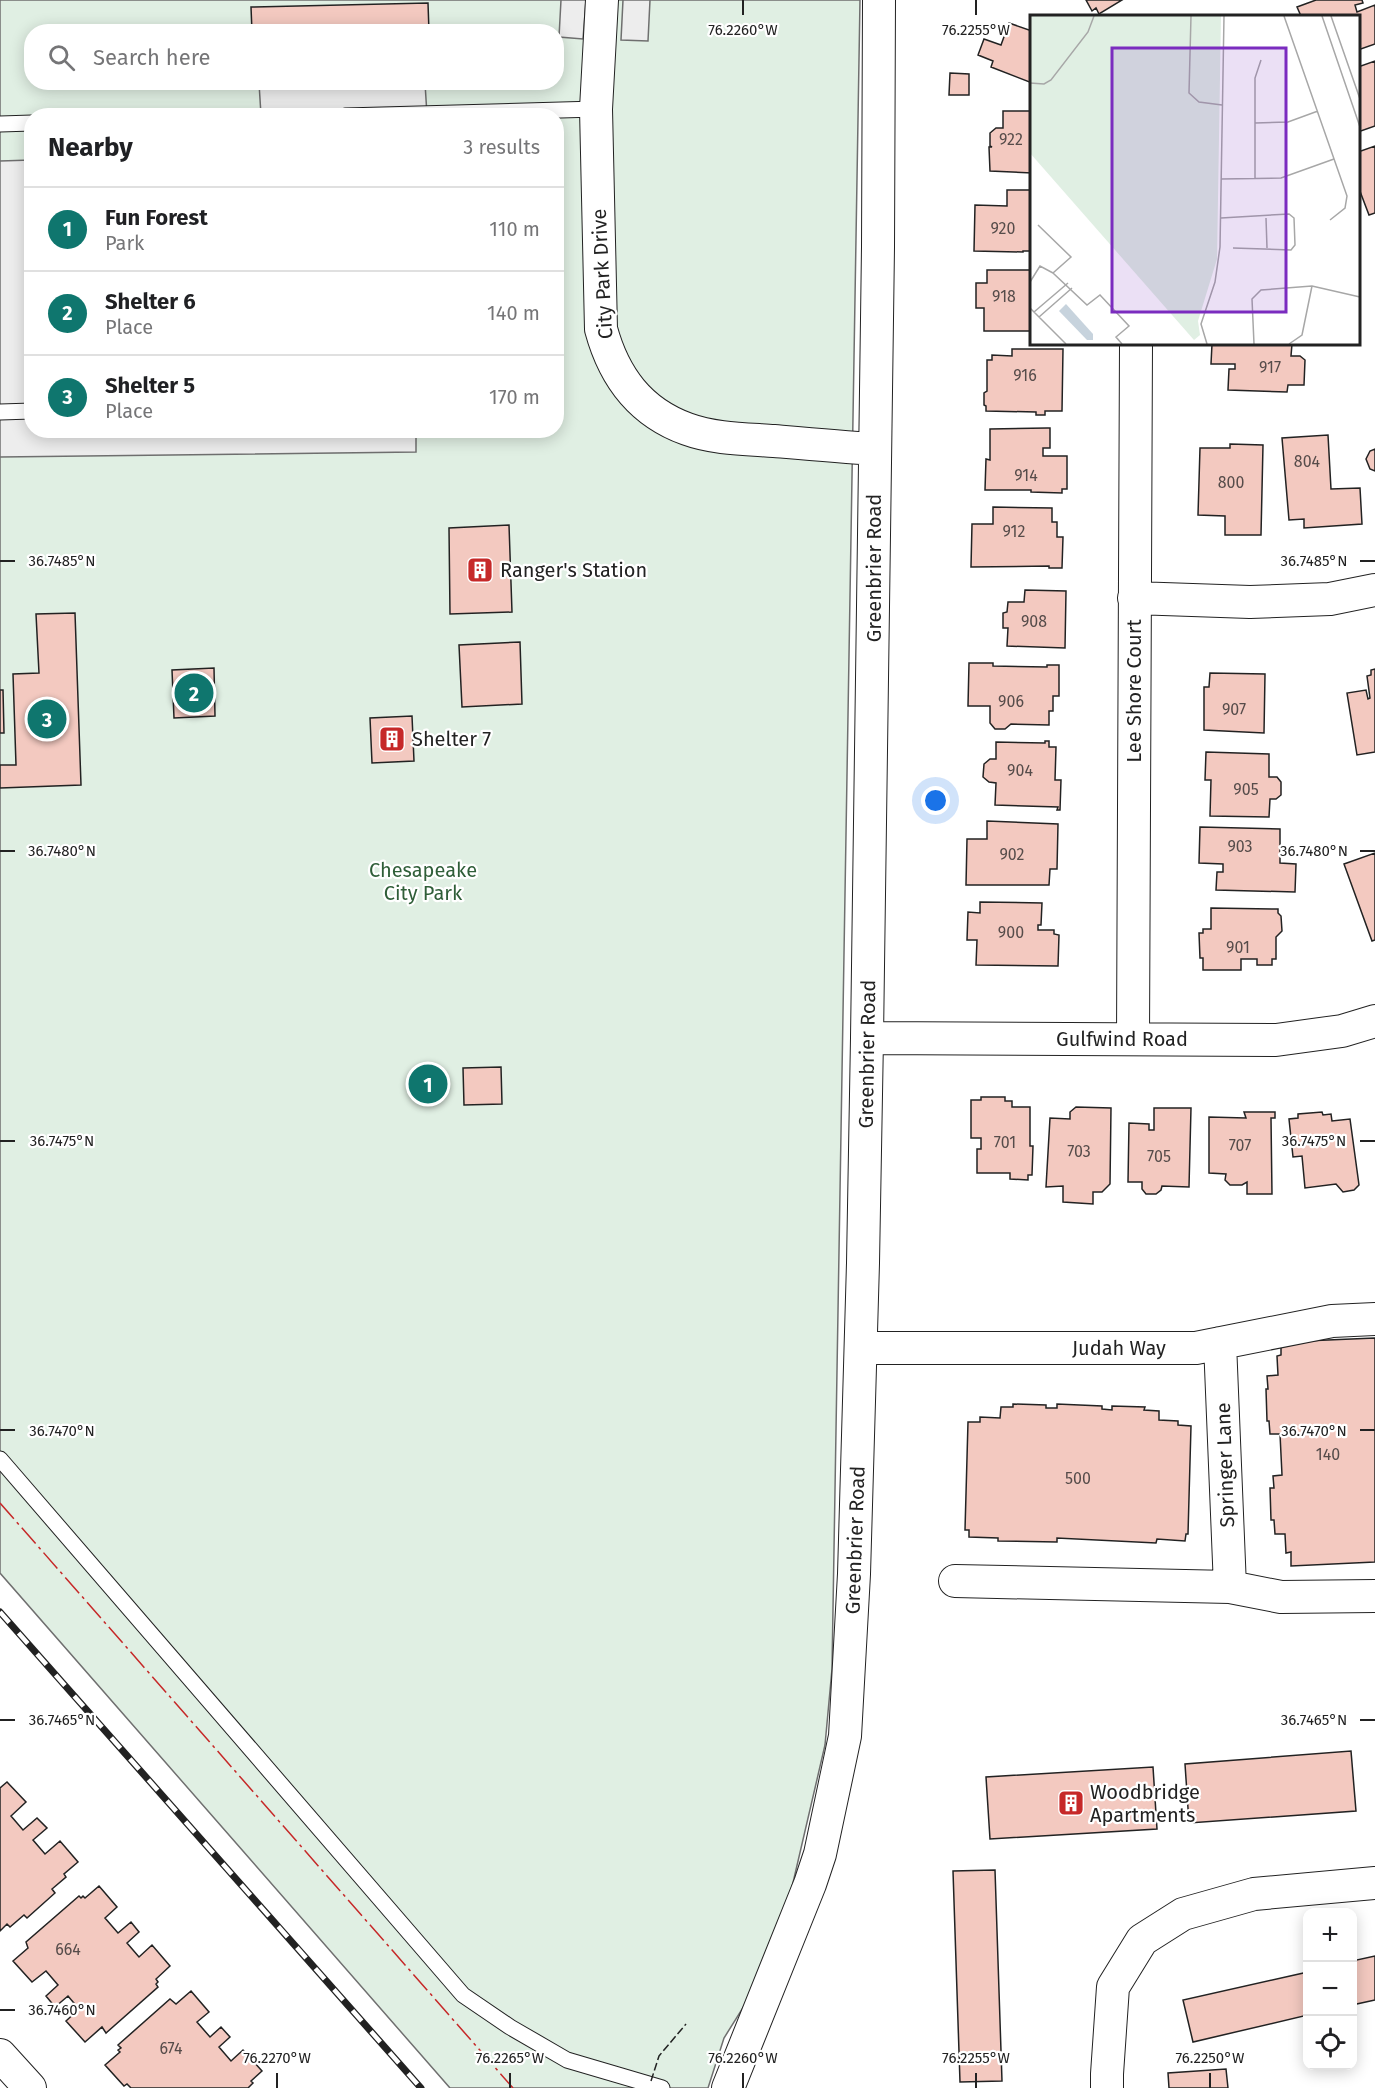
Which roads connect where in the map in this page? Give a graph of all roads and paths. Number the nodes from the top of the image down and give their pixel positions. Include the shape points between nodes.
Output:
1 (602, 0) edge
2 (879, 0) edge
3 (596, 109) junction
4 (564, 110) edge
5 (24, 123) edge
6 (0, 124) edge
7 (1136, 345) edge
8 (24, 411) edge
9 (0, 412) edge
10 (875, 449) junction
11 (1375, 590) edge
12 (1134, 598) junction
13 (1375, 1021) edge
14 (867, 1038) junction
15 (1133, 1039) junction
16 (1375, 1319) edge
17 (1220, 1343) junction
18 (861, 1348) junction
19 (0, 1459) edge
20 (955, 1581) dead end
21 (1230, 1587) junction
22 (1375, 1596) edge
23 (1375, 1883) edge
24 (0, 2055) edge
25 (30, 2088) edge
26 (662, 2088) edge
27 (728, 2088) edge
28 (1107, 2088) edge

1 - 3 street, City Park Drive
2 - 10 street, Greenbrier Road
3 - 4 lane
3 - 10 street, City Park Drive via 601,329 608,354 626,386 653,411 688,429 727,437
5 - 6 lane
7 - 12 street, Lee Shore Court
8 - 9 lane
10 - 14 street, Greenbrier Road
11 - 12 street via 1330,599 1250,602
12 - 15 street, Lee Shore Court
13 - 15 street, Gulfwind Road via 1342,1031 1276,1040
14 - 15 street, Gulfwind Road
14 - 18 street, Greenbrier Road
16 - 17 street, Judah Way via 1332,1321
17 - 18 street, Judah Way via 1196,1348
17 - 21 street, Springer Lane
18 - 27 street, Greenbrier Road via 845,1736 820,1854
19 - 26 lane via 463,1995 567,2060
20 - 21 street
21 - 22 street via 1281,1597
23 - 28 street via 1254,1894 1184,1914 1142,1940 1113,1987
24 - 25 street

